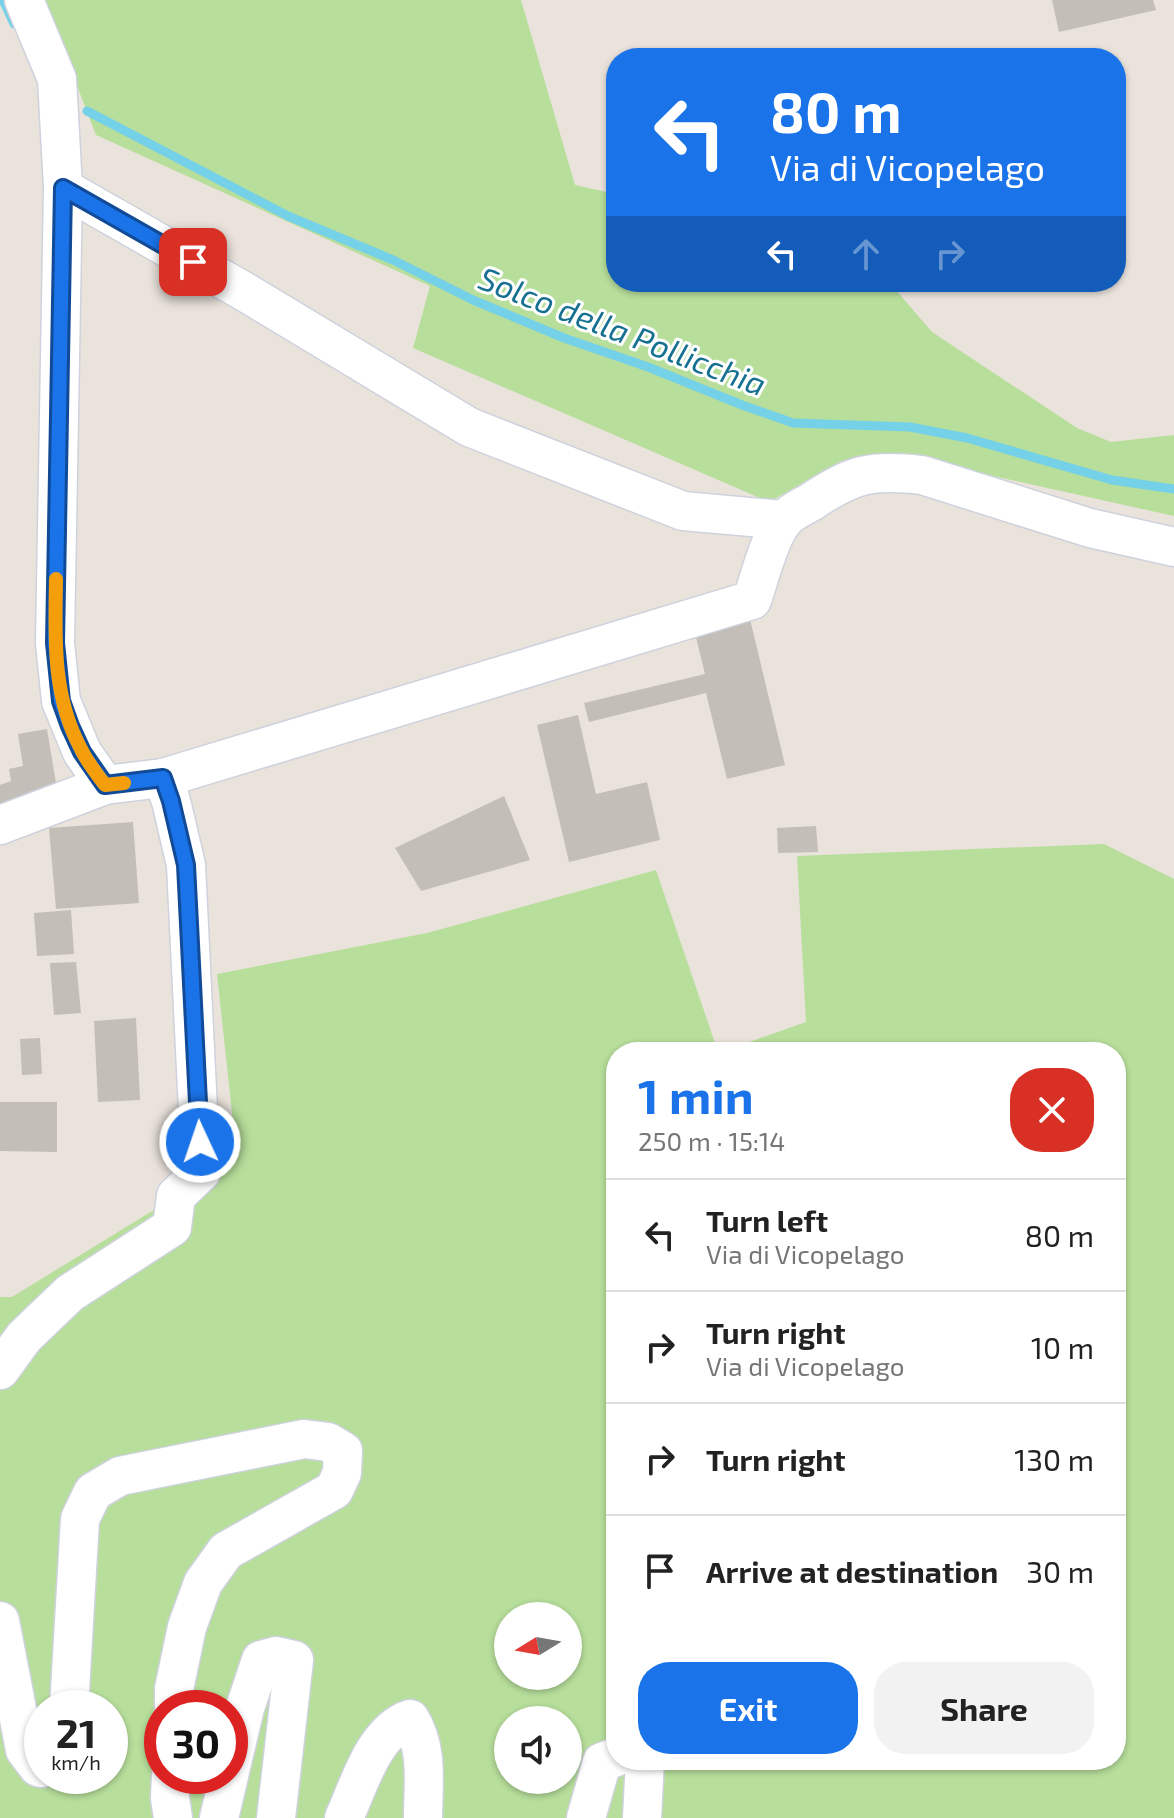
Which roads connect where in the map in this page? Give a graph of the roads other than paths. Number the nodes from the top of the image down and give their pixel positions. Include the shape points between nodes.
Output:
1 (24, 0) edge
2 (63, 188) junction
3 (783, 520) junction
4 (1174, 547) edge
5 (163, 778) junction
6 (105, 785) junction
7 (7, 827) edge
8 (0, 1370) edge
9 (0, 1621) edge
10 (70, 1690) edge
11 (174, 1690) edge
12 (248, 1706) edge
13 (24, 1745) edge
14 (606, 1761) edge
15 (644, 1770) edge
16 (172, 1794) edge
17 (224, 1794) edge
18 (173, 1818) edge
19 (219, 1818) edge
20 (276, 1818) edge
21 (344, 1818) edge
22 (423, 1818) edge
23 (586, 1818) edge
24 (642, 1818) edge

1 - 2 street via 57,79
2 - 3 street via 469,427 683,511
2 - 6 street via 55,643 65,714
3 - 4 street via 835,486 865,473 892,471
3 - 5 street via 752,600
5 - 6 street
5 - 8 street via 186,865 201,1172 176,1196 172,1227 70,1293 24,1337
6 - 7 street
9 - 13 street
10 - 11 street via 80,1519 93,1492 120,1476 304,1439 328,1442 343,1451 334,1490 226,1551 203,1583
12 - 20 street via 261,1660 294,1660
14 - 23 street
15 - 24 street
16 - 18 street
17 - 19 street
21 - 22 street via 382,1737 410,1719 423,1752

